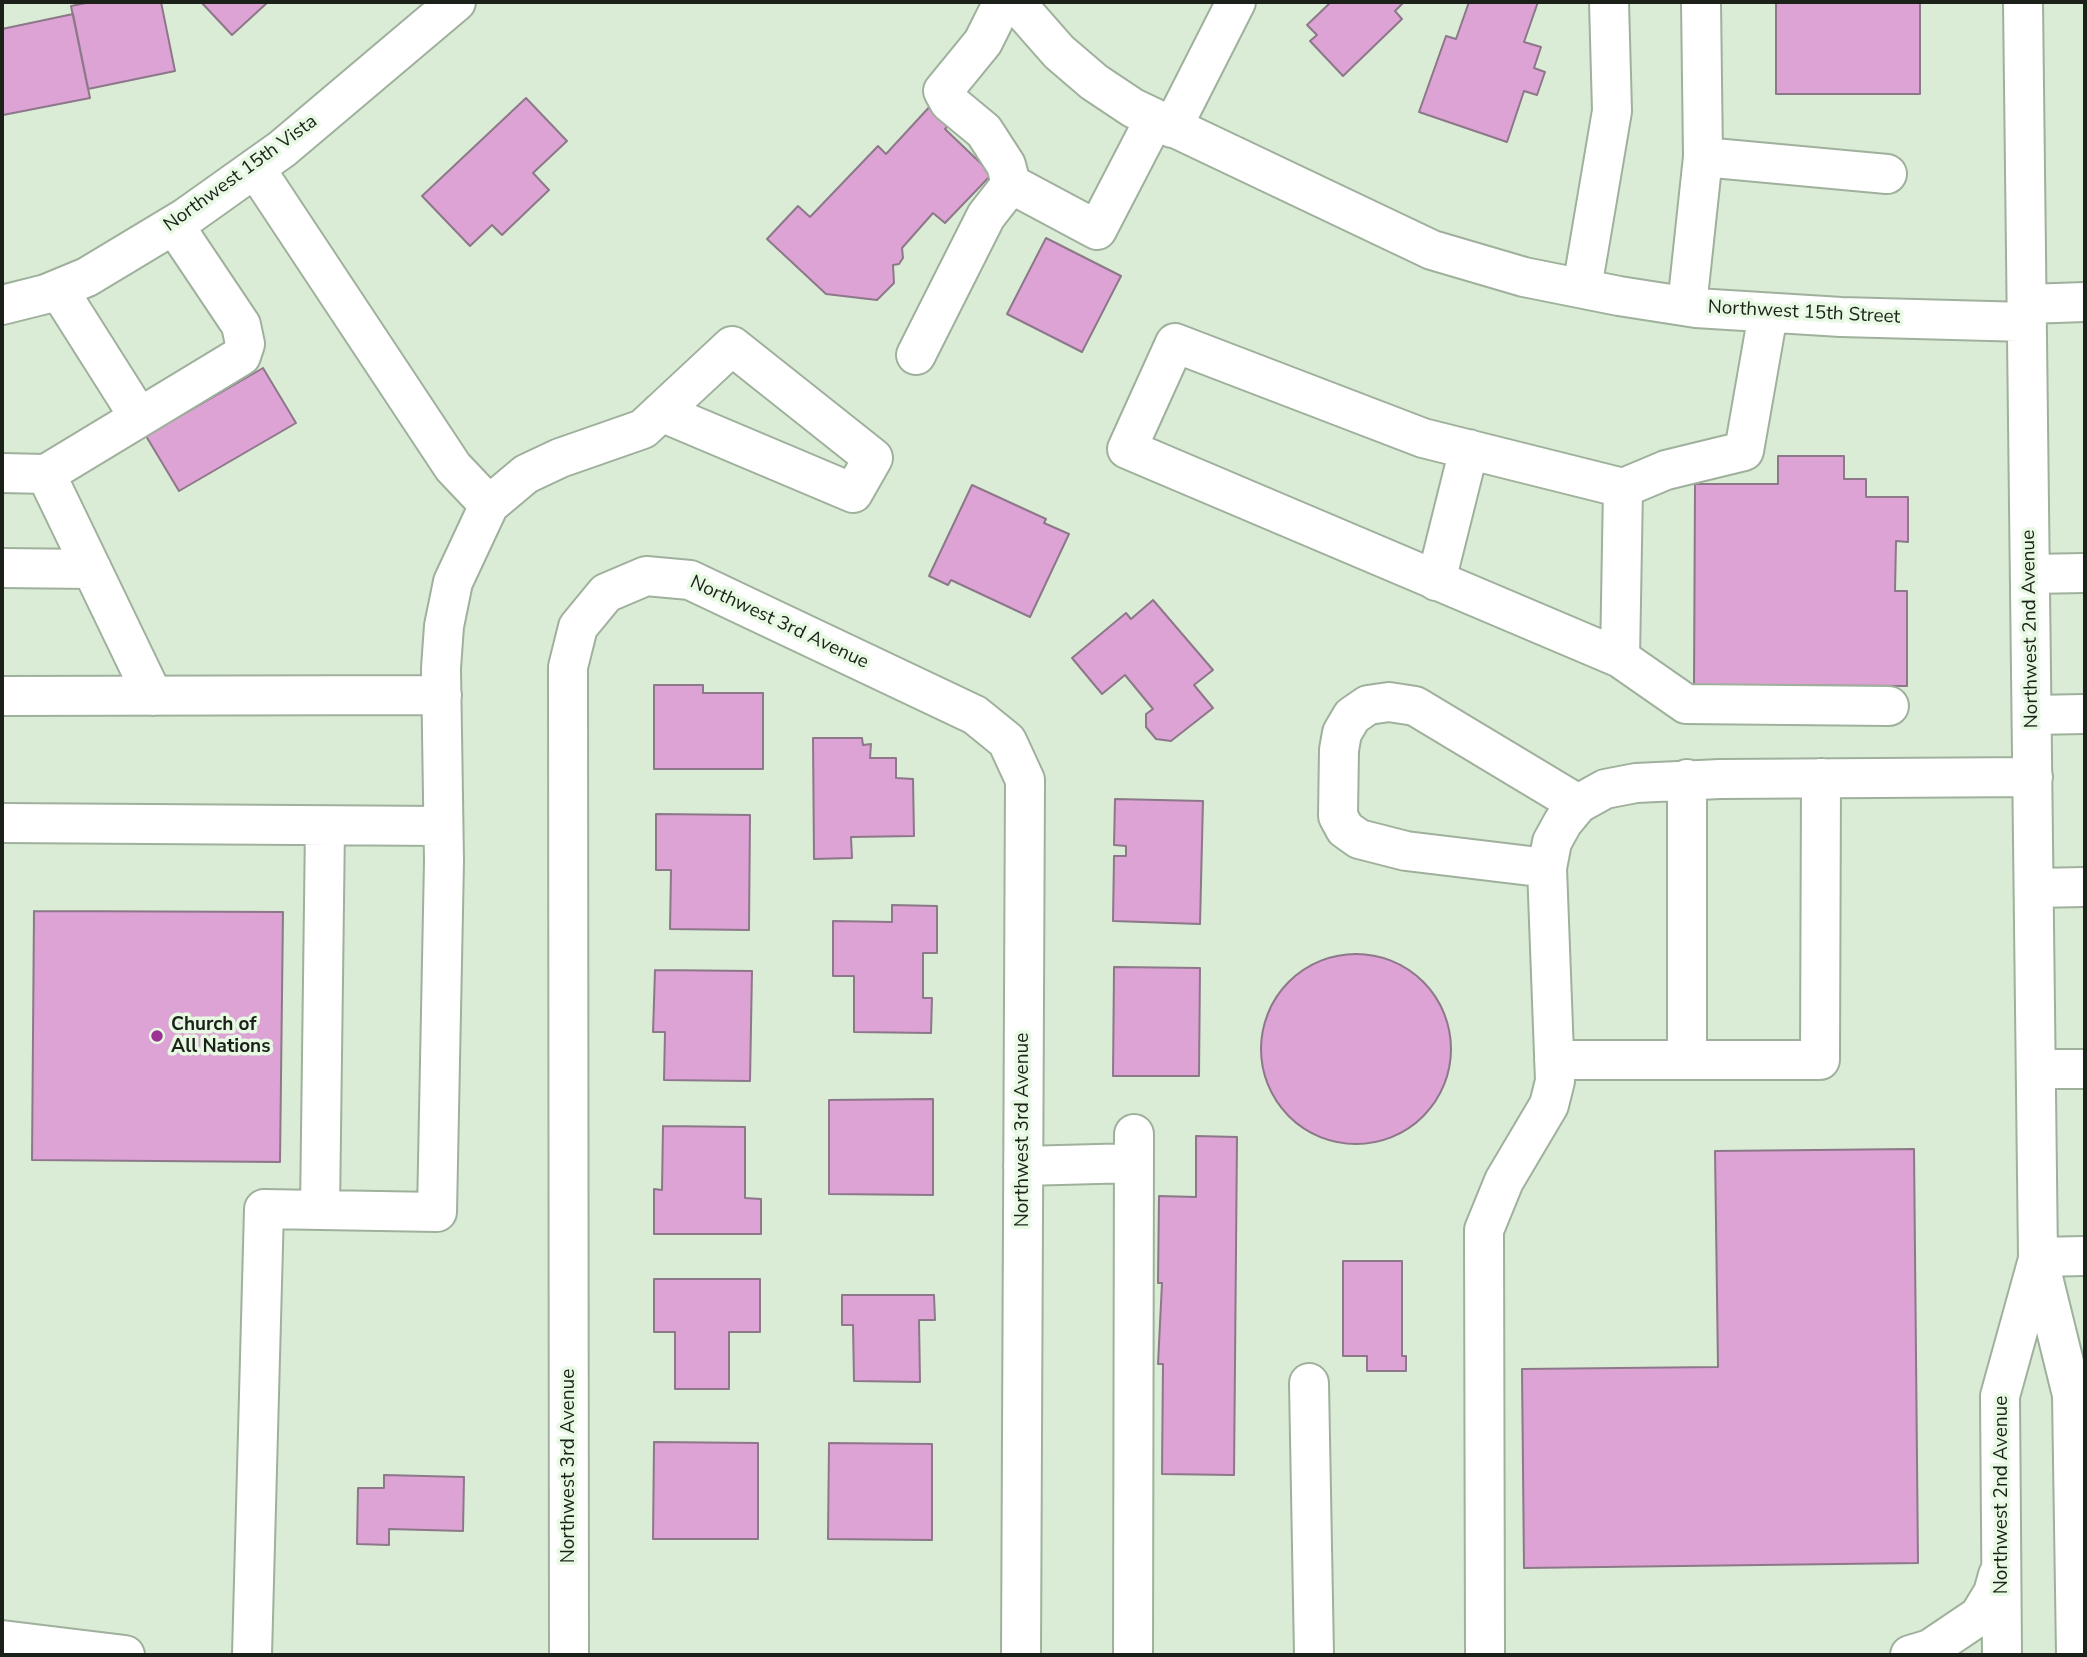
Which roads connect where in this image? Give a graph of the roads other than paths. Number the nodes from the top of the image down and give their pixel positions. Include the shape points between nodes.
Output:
1 (456, 2) edge
2 (1003, 2) edge
3 (1015, 2) edge
4 (1237, 2) edge
5 (1609, 2) edge
6 (1701, 2) edge
7 (2023, 2) edge
8 (1163, 124) junction
9 (1703, 157) junction
10 (254, 168) junction
11 (1887, 174) dead end
12 (1012, 184) junction
13 (174, 225) junction
14 (1582, 288) junction
15 (58, 289) junction
16 (2085, 302) edge
17 (2, 305) edge
18 (1687, 306) junction
19 (2027, 313) junction
20 (1768, 314) junction
21 (916, 355) dead end
22 (661, 412) junction
23 (139, 417) junction
24 (1469, 449) junction
25 (2, 473) edge
26 (46, 474) junction
27 (1623, 488) junction
28 (489, 505) junction
29 (2, 568) edge
30 (92, 569) junction
31 (2085, 573) edge
32 (2030, 574) junction
33 (1436, 581) junction
34 (1620, 659) junction
35 (442, 695) junction
36 (2, 696) edge
37 (153, 696) junction
38 (1889, 706) dead end
39 (2085, 714) edge
40 (2032, 715) junction
41 (2033, 777) junction
42 (1821, 778) junction
43 (1687, 779) junction
44 (1578, 804) junction
45 (2, 823) edge
46 (325, 826) junction
47 (443, 826) junction
48 (1548, 868) junction
49 (2085, 887) edge
50 (2034, 888) junction
51 (1554, 1060) junction
52 (1687, 1060) junction
53 (2036, 1069) junction
54 (2085, 1069) edge
55 (1023, 1166) junction
56 (320, 1210) junction
57 (2085, 1256) edge
58 (2038, 1257) junction
59 (1309, 1382) dead end
60 (2001, 1566) junction
61 (2080, 1597) edge
62 (2, 1640) edge
63 (125, 1655) edge
64 (252, 1655) edge
65 (569, 1655) edge
66 (1021, 1655) edge
67 (1133, 1655) edge
68 (1314, 1655) edge
69 (1485, 1655) edge
70 (1910, 1655) edge
71 (2002, 1655) edge
72 (2076, 1655) edge

1 - 10 street, Northwest 15th Vista
2 - 12 street via 983,42 943,91 949,102 984,131 1006,165
3 - 8 street, Northwest 15th Street via 1081,72
4 - 8 street
5 - 14 street via 1612,111
6 - 9 street
7 - 19 street, Northwest 2nd Avenue
8 - 12 street via 1120,186 1097,230
8 - 14 street, Northwest 15th Street via 1432,250 1524,277
9 - 11 street
9 - 18 street
10 - 13 street, Northwest 15th Vista
10 - 28 street via 453,467
12 - 21 street via 986,216
13 - 15 street, Northwest 15th Vista via 119,260
13 - 23 street via 242,325 245,344 241,356
14 - 18 street, Northwest 15th Street
15 - 17 street, Northwest 15th Vista
15 - 23 street
16 - 19 street, Northwest 15th Street
18 - 20 street, Northwest 15th Street
19 - 20 street, Northwest 15th Street
19 - 32 street, Northwest 2nd Avenue
20 - 27 street via 1744,451 1666,470
22 - 22 street via 732,345 873,458 853,493
22 - 28 street via 643,429 526,474
23 - 26 street
24 - 27 street
24 - 33 street
24 - 33 street via 1423,438 1175,342 1127,449
25 - 26 street
26 - 30 street
27 - 34 street
28 - 35 street via 453,582 444,626
29 - 30 street
30 - 37 street
31 - 32 street
32 - 40 street, Northwest 2nd Avenue
33 - 34 street
34 - 38 street via 1686,704
35 - 37 street
35 - 47 street
36 - 37 street
39 - 40 street
40 - 41 street, Northwest 2nd Avenue
41 - 42 street
41 - 50 street, Northwest 2nd Avenue
42 - 43 street
42 - 52 street via 1820,1060
43 - 44 street via 1605,789
43 - 52 street
44 - 48 street via 1552,842
44 - 48 street via 1415,706 1368,705 1352,716 1342,733 1338,816 1345,829 1359,839 1406,850
45 - 46 street
46 - 47 street
46 - 56 street
47 - 56 street via 437,1212
48 - 51 street
49 - 50 street
50 - 53 street, Northwest 2nd Avenue
51 - 52 street
51 - 69 street via 1549,1105 1504,1181 1484,1230
53 - 54 street
53 - 58 street, Northwest 2nd Avenue
55 - 65 street, Northwest 3rd Avenue via 1025,780 1007,741 975,715 691,580 646,576 606,593 578,627 568,667
55 - 66 street, Northwest 3rd Avenue
55 - 67 street via 1134,1148
56 - 64 street via 264,1209
57 - 58 street
58 - 60 street, Northwest 2nd Avenue via 2000,1396
58 - 61 street, Northwest 2nd Avenue via 2072,1395
59 - 68 street
60 - 70 street via 1993,1593 1979,1616 1930,1649
60 - 71 street, Northwest 2nd Avenue
61 - 72 street, Northwest 2nd Avenue
62 - 63 street

